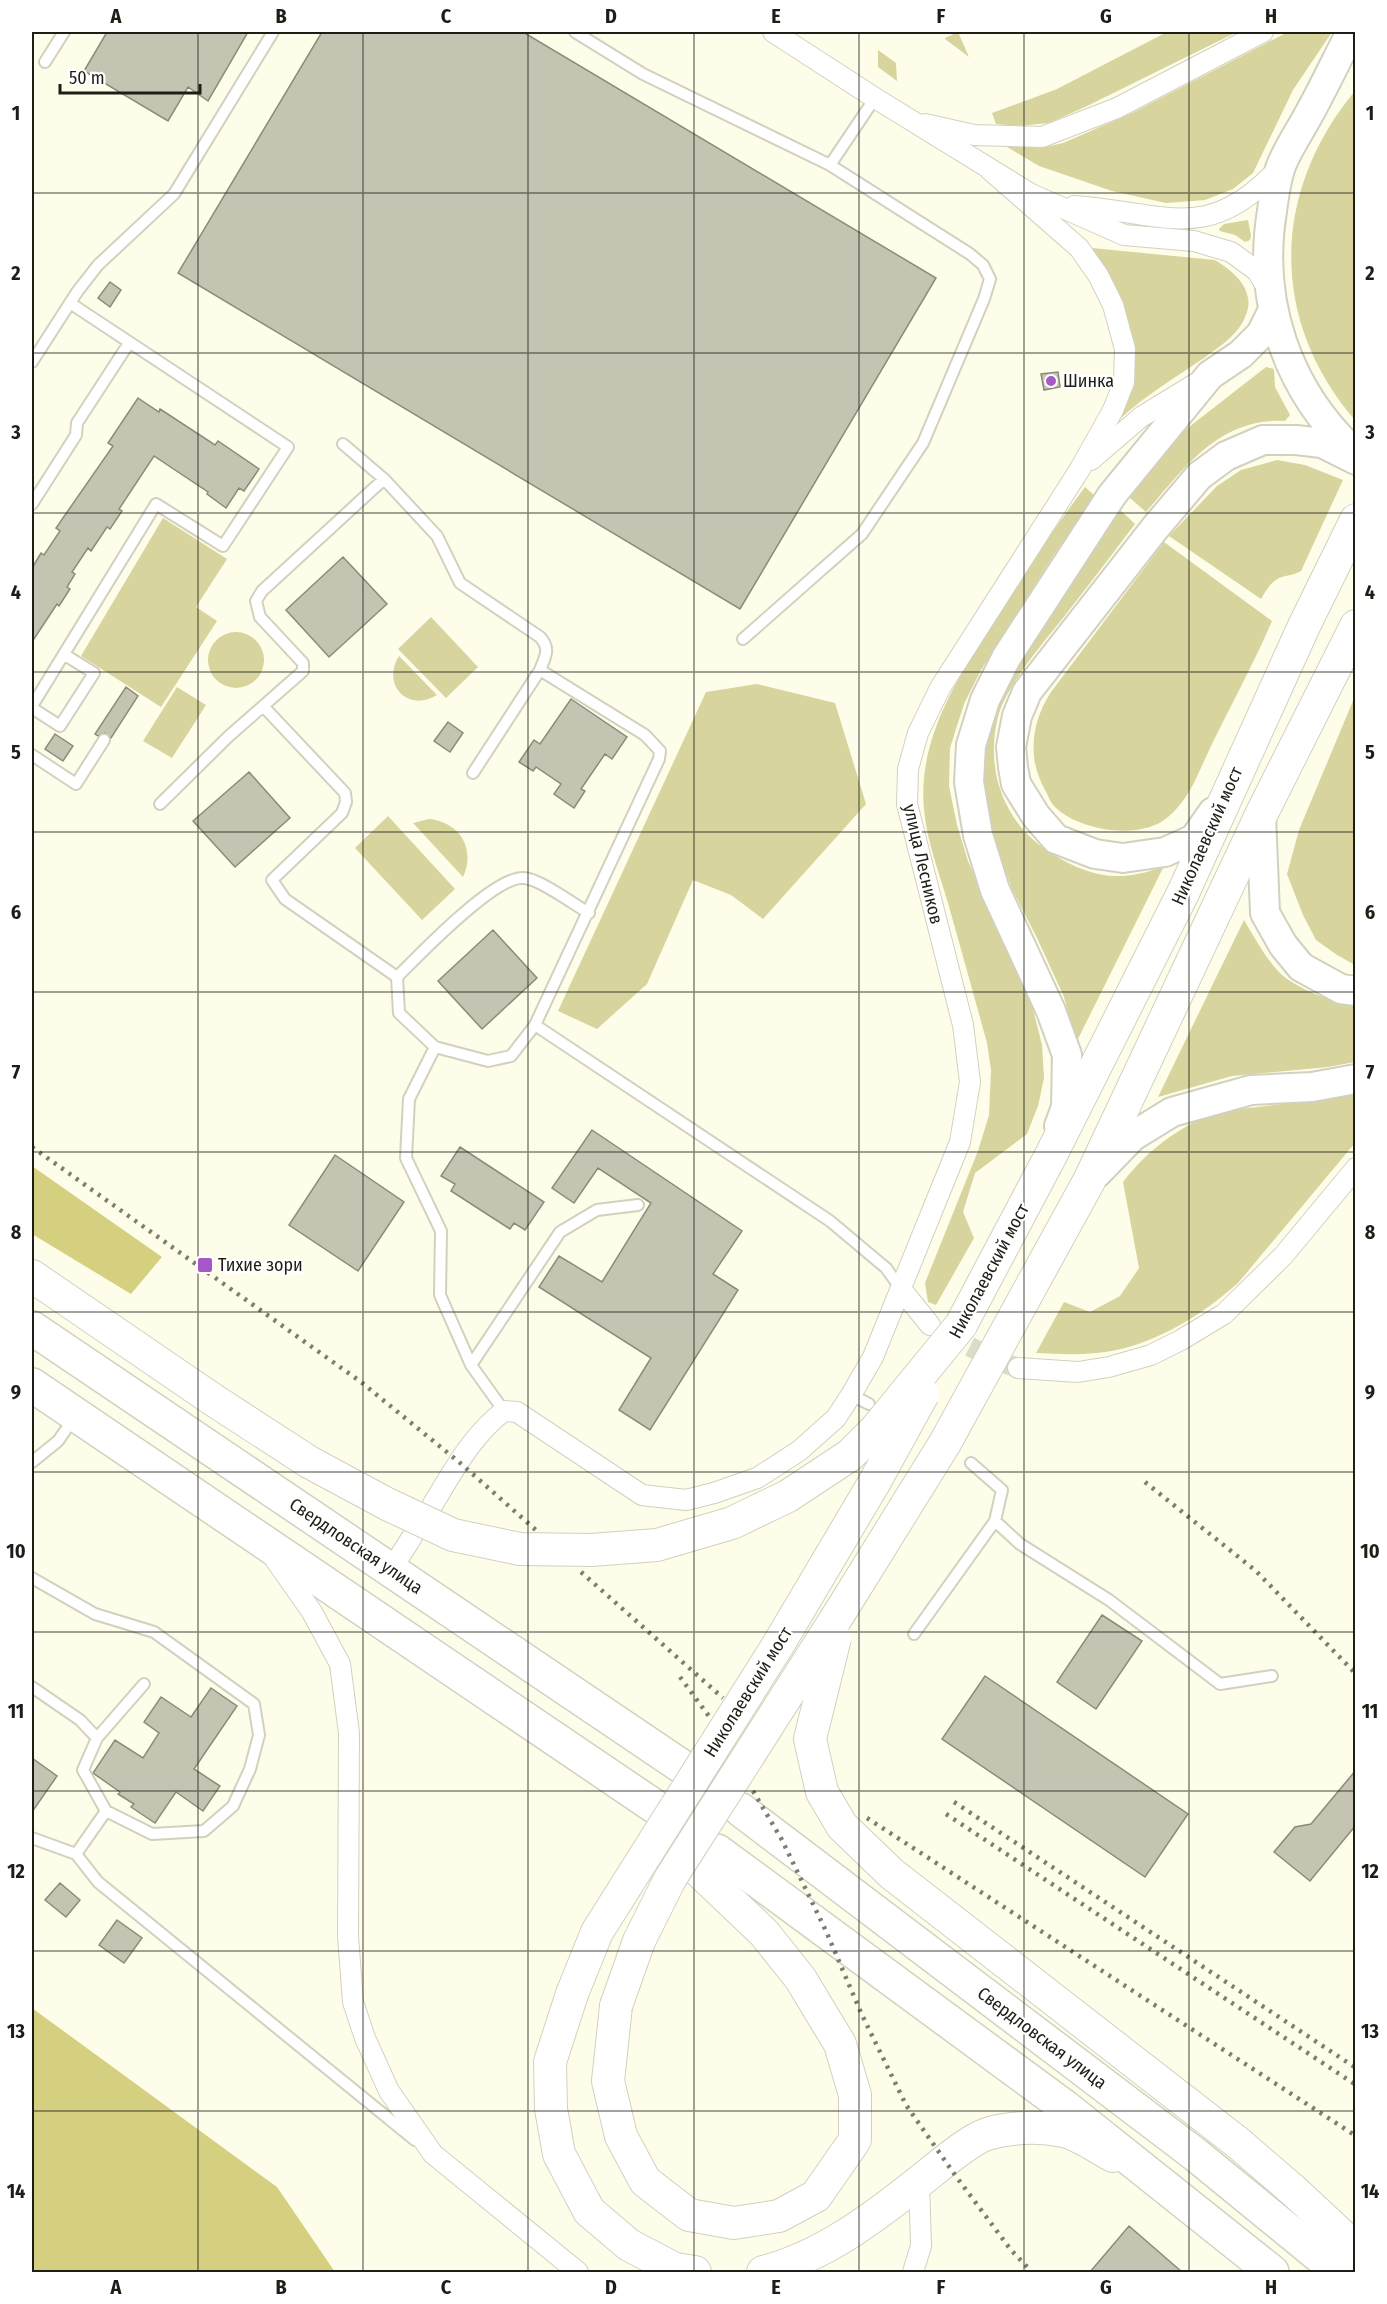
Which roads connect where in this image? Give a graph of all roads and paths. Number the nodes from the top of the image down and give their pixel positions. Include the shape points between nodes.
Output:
1 (64, 32) edge
2 (273, 32) edge
3 (575, 32) edge
4 (773, 32) edge
5 (1263, 32) edge
6 (1350, 32) edge
7 (1356, 59) edge
8 (45, 62) dead end
9 (875, 98) junction
10 (1310, 112) junction
11 (911, 121) junction
12 (830, 165) junction
13 (1281, 166) junction
14 (990, 170) junction
15 (1058, 205) junction
16 (1271, 301) junction
17 (70, 303) junction
18 (129, 343) junction
19 (32, 362) edge
20 (1210, 375) junction
21 (343, 444) dead end
22 (1356, 453) edge
23 (1356, 460) edge
24 (1080, 470) junction
25 (384, 479) junction
26 (32, 504) edge
27 (1356, 520) edge
28 (1350, 637) edge
29 (743, 639) dead end
30 (65, 655) junction
31 (540, 670) junction
32 (263, 706) junction
33 (32, 707) edge
34 (104, 740) dead end
35 (32, 755) edge
36 (473, 774) dead end
37 (1226, 795) junction
38 (160, 804) dead end
39 (1261, 815) junction
40 (588, 913) junction
41 (397, 977) junction
42 (1356, 991) edge
43 (536, 1025) junction
44 (435, 1047) junction
45 (1356, 1079) edge
46 (1050, 1157) junction
47 (1352, 1180) edge
48 (1089, 1181) junction
49 (638, 1205) dead end
50 (32, 1276) edge
51 (901, 1289) junction
52 (946, 1325) junction
53 (32, 1328) edge
54 (471, 1365) junction
55 (1018, 1368) tunnel mouth
56 (32, 1385) edge
57 (851, 1395) junction
58 (869, 1404) dead end
59 (504, 1411) junction
60 (76, 1416) junction
61 (32, 1462) edge
62 (971, 1463) dead end
63 (433, 1504) dead end
64 (995, 1521) junction
65 (412, 1537) dead end
66 (262, 1541) junction
67 (391, 1569) junction
68 (32, 1578) edge
69 (842, 1610) junction
70 (914, 1634) dead end
71 (1272, 1676) dead end
72 (144, 1684) dead end
73 (32, 1687) edge
74 (97, 1738) junction
75 (681, 1766) dead end
76 (741, 1810) dead end
77 (106, 1811) junction
78 (650, 1812) dead end
79 (32, 1838) edge
80 (76, 1854) junction
81 (709, 1862) joint
82 (433, 2154) junction
83 (1160, 2181) junction
84 (919, 2182) junction
85 (1356, 2249) edge
86 (578, 2272) edge
87 (695, 2272) edge
88 (763, 2272) edge
89 (913, 2272) edge
90 (1272, 2272) edge
91 (1339, 2272) edge

1 - 8 lane
2 - 17 lane via 174,194 98,265
3 - 12 lane via 643,74
4 - 9 street
5 - 11 street via 1117,108 1042,137 974,135
6 - 10 main road
7 - 10 main road
9 - 11 street
9 - 12 lane
10 - 13 main road
11 - 14 street
12 - 29 lane via 970,254 983,265 990,279 922,443 862,534
13 - 15 street via 1244,200 1201,219
13 - 16 main road via 1269,230
14 - 15 street via 1030,194
14 - 24 street via 1079,248 1113,305 1125,349 1124,382
15 - 16 street via 1124,235 1194,241 1231,252 1257,271
16 - 20 main road via 1261,334 1241,354
16 - 22 main road via 1282,343 1306,395
17 - 18 lane
17 - 19 lane
18 - 26 lane
18 - 30 lane via 288,447 223,546 156,504
20 - 24 street via 1141,417
20 - 46 main road via 1113,495 1006,658 985,700 971,745 969,782 978,835 995,890 1051,1011 1066,1055 1066,1107
21 - 25 lane
23 - 37 main road via 1322,443 1263,440 1226,456 1199,476 1027,692 1017,716 1011,747 1017,784 1036,816 1056,839 1095,854 1123,858 1165,852 1194,839
24 - 51 street, улица Лесников via 940,688 918,734 908,770 907,804 963,1025 970,1082 960,1142
25 - 31 lane via 437,536 460,583 546,644 548,652
25 - 32 lane via 262,591 256,602 260,617 303,663 303,671
27 - 37 main road, Николаевский мост
28 - 39 main road, Николаевский мост
30 - 33 lane
30 - 33 lane via 94,673 60,726
31 - 36 lane
31 - 40 lane via 645,735 660,751
32 - 38 lane
32 - 41 lane via 345,793 342,813 272,880 285,899
34 - 35 lane via 76,784
37 - 46 main road, Николаевский мост via 1184,891
39 - 42 main road via 1265,913 1301,968 1341,989
39 - 48 main road, Николаевский мост
40 - 41 lane via 534,880 515,878 480,898
40 - 43 lane
41 - 44 lane via 399,1013
43 - 44 lane via 511,1056 496,1060
43 - 51 lane via 830,1221 886,1268
44 - 54 lane via 409,1099 406,1158 441,1231 440,1295
45 - 48 main road via 1312,1087 1251,1090 1172,1112 1133,1136
46 - 52 main road, Николаевский мост
47 - 55 street via 1224,1314 1181,1340 1151,1355 1109,1367 1078,1372
48 - 69 main road, Николаевский мост, bridge via 945,1443
49 - 54 lane via 597,1210 561,1232
50 - 52 main road, bridge via 309,1462 453,1535 520,1549 591,1550 657,1545 732,1523 788,1496 850,1455 876,1429
51 - 52 street
51 - 57 street, улица Лесников via 873,1357
52 - 87 main road, Николаевский мост, bridge via 874,1483 778,1645 597,1932 550,2062 551,2109 559,2154 589,2211 629,2245 675,2269
53 - 67 highway, Свердловская улица
54 - 59 lane
56 - 60 highway
57 - 58 lane
57 - 59 street, улица Лесников via 836,1418 799,1451 757,1478 686,1500 642,1495 517,1412
59 - 63 street via 492,1420 459,1462
60 - 61 lane via 58,1441
60 - 66 highway
62 - 64 lane via 1002,1490
64 - 70 lane
64 - 71 lane via 1020,1544 1109,1600 1221,1684
65 - 67 street
66 - 78 highway via 481,1690
66 - 82 street via 312,1612 340,1664 348,1732 348,1936 353,2002 389,2091
67 - 75 highway, Свердловская улица
68 - 77 lane via 95,1614 154,1632 254,1704 259,1735 250,1769 233,1806 204,1831 152,1834
69 - 81 main road, Николаевский мост, bridge via 670,1880 639,1941 616,2006 608,2081 621,2136 645,2181 689,2215 734,2223 779,2216 816,2196 855,2140 855,2095 840,2044 800,1978
69 - 85 main road, bridge via 810,1739 822,1792 842,1826 892,1874 1237,2142
72 - 74 lane
73 - 74 lane via 80,1720
74 - 77 lane via 83,1770
76 - 91 highway, Свердловская улица via 1187,2148
77 - 80 lane
79 - 80 lane
80 - 82 lane via 98,1882
81 - 83 highway via 1056,2100
82 - 86 street
83 - 84 main road via 1066,2131 1029,2127 986,2134
83 - 90 highway
84 - 88 main road via 826,2248 790,2265
84 - 89 street via 921,2246

